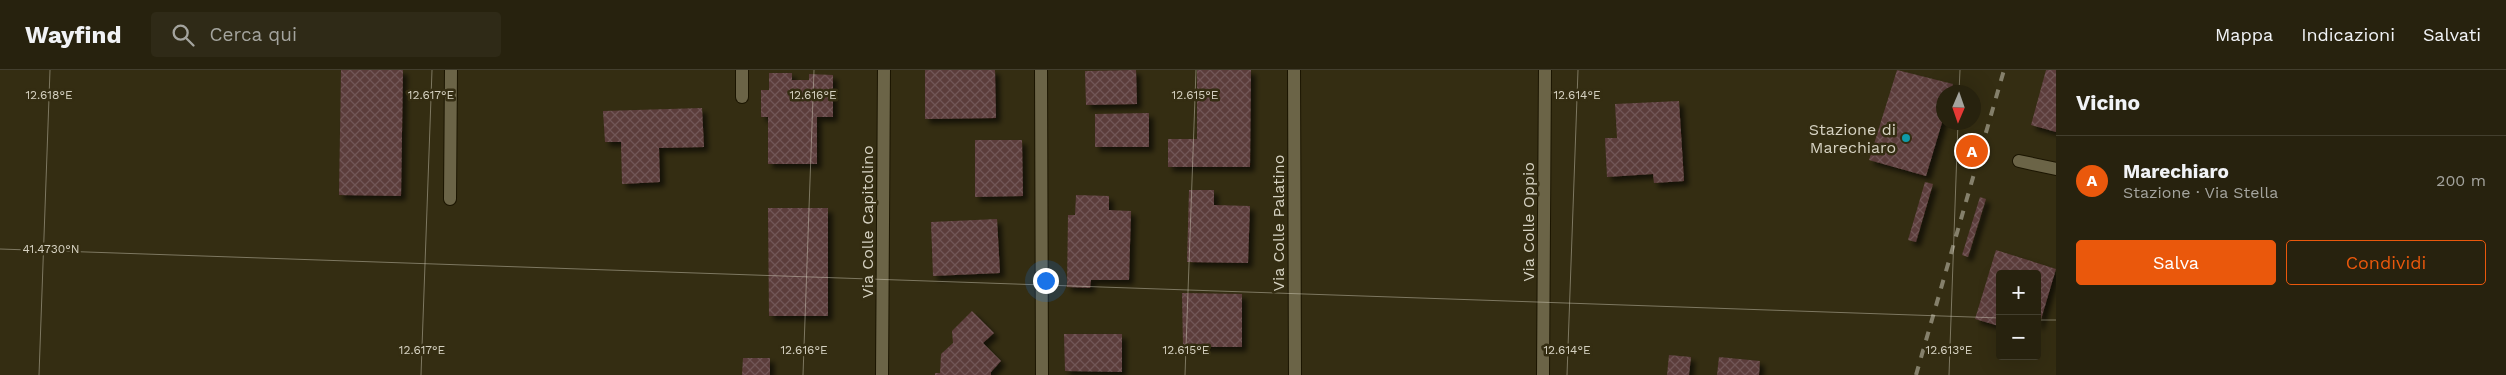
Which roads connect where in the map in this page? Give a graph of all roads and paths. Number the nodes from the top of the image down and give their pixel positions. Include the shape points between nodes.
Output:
1 (451, 70) edge
2 (742, 70) edge
3 (884, 70) edge
4 (1041, 70) edge
5 (1294, 70) edge
6 (1546, 70) edge
7 (742, 97) dead end
8 (2020, 161) dead end
9 (2056, 169) edge
10 (450, 199) dead end
11 (882, 375) edge
12 (1042, 375) edge
13 (1296, 375) edge
14 (1543, 375) edge

1 - 10 street
2 - 7 street
3 - 11 street, Via Colle Capitolino
4 - 12 street
5 - 13 street, Via Colle Palatino
6 - 14 street, Via Colle Oppio
8 - 9 street

